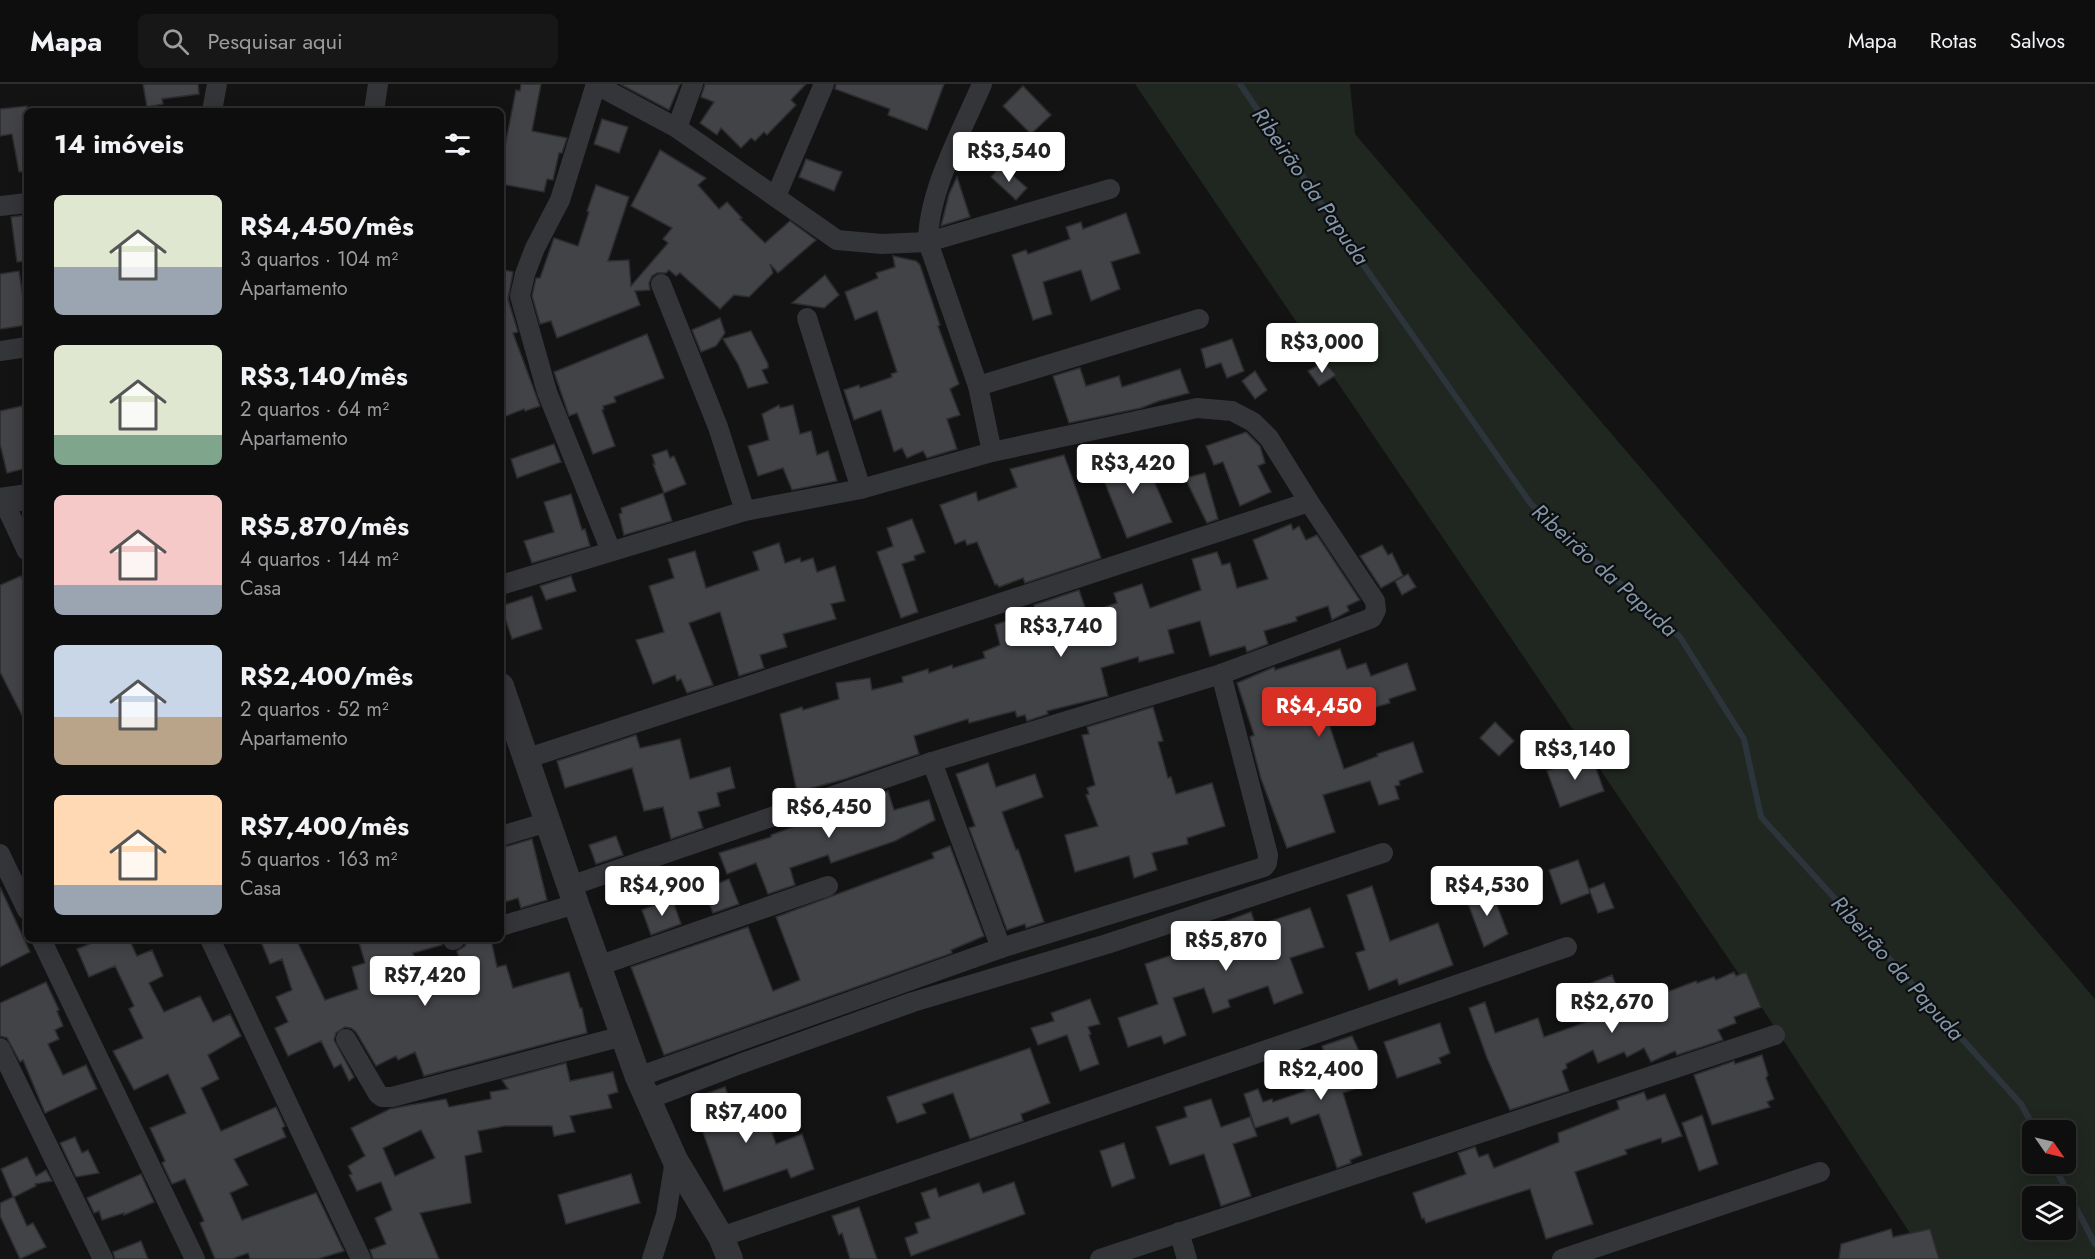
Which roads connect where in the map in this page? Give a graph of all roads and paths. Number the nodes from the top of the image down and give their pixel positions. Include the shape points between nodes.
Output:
1 (217, 84) edge
2 (378, 84) edge
3 (596, 84) edge
4 (693, 84) edge
5 (824, 84) edge
6 (982, 84) edge
7 (213, 108) edge
8 (374, 108) edge
9 (677, 128) junction
10 (1110, 189) dead end
11 (776, 196) junction
12 (24, 203) edge
13 (0, 206) edge
14 (928, 242) junction
15 (661, 284) dead end
16 (807, 318) dead end
17 (1199, 319) dead end
18 (24, 347) edge
19 (0, 351) edge
20 (978, 386) junction
21 (992, 452) junction
22 (861, 489) junction
23 (10, 499) edge
24 (1309, 502) junction
25 (745, 511) junction
26 (24, 542) edge
27 (611, 551) junction
28 (504, 584) edge
29 (1221, 674) junction
30 (504, 695) edge
31 (525, 759) junction
32 (932, 762) junction
33 (548, 822) junction
34 (504, 835) edge
35 (1383, 853) dead end
36 (0, 854) edge
37 (828, 886) dead end
38 (573, 895) junction
39 (24, 904) edge
40 (504, 925) edge
41 (42, 942) edge
42 (211, 942) edge
43 (1567, 947) dead end
44 (1001, 948) junction
45 (598, 966) junction
46 (1775, 1035) dead end
47 (623, 1036) junction
48 (346, 1039) dead end
49 (0, 1048) edge
50 (644, 1088) junction
51 (675, 1160) junction
52 (1820, 1172) dead end
53 (1179, 1232) junction
54 (726, 1248) edge
55 (103, 1259) edge
56 (195, 1259) edge
57 (361, 1259) edge
58 (652, 1259) edge
59 (1100, 1259) edge
60 (1187, 1259) edge
61 (1562, 1259) edge

1 - 7 street
2 - 8 street
3 - 9 street
3 - 27 street via 560,200 535,248 520,296 547,392
4 - 9 street
5 - 11 street
6 - 14 street via 932,201
9 - 11 street
10 - 14 street
11 - 14 street via 837,240 882,244
12 - 13 street
14 - 20 street
15 - 25 street via 718,426
16 - 22 street
17 - 20 street
18 - 19 street
20 - 21 street
21 - 22 street
21 - 24 street via 1197,408 1232,411 1253,422 1269,438
22 - 25 street
23 - 26 street
24 - 29 street via 1367,585 1375,601 1372,618
24 - 31 street
25 - 27 street
27 - 28 street
29 - 32 street
29 - 44 street via 1268,855 1264,867
30 - 31 street
31 - 33 street
32 - 38 street
32 - 44 street
33 - 34 street
33 - 38 street
35 - 50 street via 1107,944 913,1002 740,1064
36 - 39 street
37 - 45 street
38 - 40 street
38 - 45 street
41 - 56 street
42 - 57 street
43 - 54 street
44 - 50 street
45 - 47 street
46 - 53 street
47 - 48 street via 392,1097 378,1094
47 - 50 street
49 - 55 street
50 - 51 street
51 - 54 street
51 - 58 street via 666,1215
52 - 61 street
53 - 59 street
53 - 60 street

